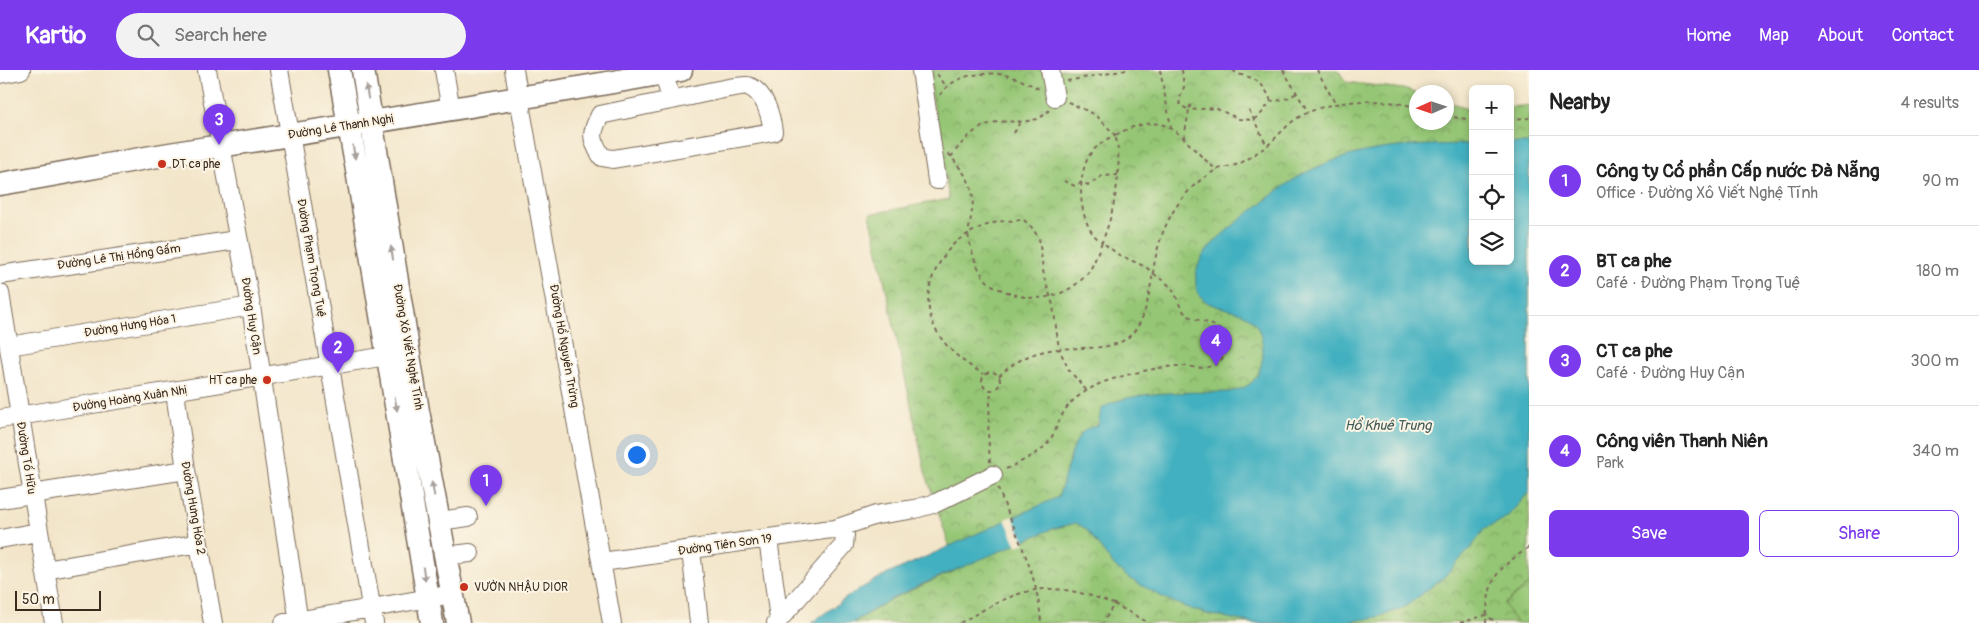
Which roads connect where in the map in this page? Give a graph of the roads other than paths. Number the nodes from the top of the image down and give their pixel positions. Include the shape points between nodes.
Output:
1 (21, 70) edge
2 (207, 70) edge
3 (279, 70) edge
4 (339, 70) edge
5 (363, 70) edge
6 (444, 70) edge
7 (514, 70) edge
8 (921, 70) edge
9 (659, 72) edge
10 (0, 74) edge
11 (519, 99) junction
12 (671, 100) junction
13 (451, 110) junction
14 (372, 121) junction
15 (349, 125) junction
16 (291, 135) junction
17 (221, 146) junction
18 (937, 180) dead end
19 (0, 184) edge
20 (238, 240) junction
21 (0, 275) edge
22 (0, 293) edge
23 (251, 306) junction
24 (9, 346) junction
25 (398, 354) junction
26 (330, 367) junction
27 (260, 377) junction
28 (175, 392) junction
29 (20, 416) junction
30 (0, 419) edge
31 (186, 470) junction
32 (993, 475) road end
33 (32, 494) junction
34 (0, 499) edge
35 (468, 517) dead end
36 (439, 521) junction
37 (38, 532) junction
38 (840, 532) junction
39 (0, 539) edge
40 (768, 539) junction
41 (200, 543) junction
42 (690, 550) junction
43 (470, 552) dead end
44 (446, 556) junction
45 (602, 562) junction
46 (45, 570) junction
47 (453, 594) junction
48 (428, 598) junction
49 (373, 616) edge
50 (777, 621) edge
51 (294, 622) edge
52 (54, 623) edge
53 (214, 623) edge
54 (432, 623) edge
55 (458, 623) edge
56 (612, 623) edge
57 (699, 623) edge

1 - 10 street
2 - 17 street, Đường Huy Cận
3 - 16 street, Đường Phạm Trọng Tuệ
4 - 15 main road, Đường Xô Viết Nghệ Tĩnh
14 -> 5 main road, Đường Xô Viết Nghệ Tĩnh
6 - 13 street
7 - 11 street, Đường Hồ Nguyên Trừng
8 - 18 street
9 - 11 main road, Đường Lê Thanh Nghị
9 - 12 street
11 - 13 main road, Đường Lê Thanh Nghị
11 - 45 street, Đường Hồ Nguyên Trừng
12 - 12 street via 600,115 593,130 593,142 602,157 613,160 773,132 772,117 758,91 746,85
13 - 14 main road, Đường Lê Thanh Nghị
14 - 15 main road, Đường Lê Thanh Nghị
25 -> 14 main road, Đường Xô Viết Nghệ Tĩnh via 386,220
15 - 16 main road, Đường Lê Thanh Nghị
15 -> 25 main road, Đường Xô Viết Nghệ Tĩnh
16 - 17 main road, Đường Lê Thanh Nghị
16 - 26 street, Đường Phạm Trọng Tuệ
17 - 19 main road, Đường Lê Thanh Nghị
17 - 20 street, Đường Huy Cận
20 - 21 street, Đường Lê Thị Hồng Gấm
20 - 23 street, Đường Huy Cận
22 - 24 street, Đường Tố Hữu
23 - 24 street, Đường Hưng Hóa 1
23 - 27 street, Đường Huy Cận
24 - 29 street, Đường Tố Hữu
25 - 26 street, Đường Hoàng Xuân Nhị
36 -> 25 main road, Đường Xô Viết Nghệ Tĩnh
25 -> 48 main road, Đường Xô Viết Nghệ Tĩnh
26 - 27 street, Đường Hoàng Xuân Nhị
26 - 49 street, Đường Phạm Trọng Tuệ
27 - 28 street, Đường Hoàng Xuân Nhị
27 - 51 street, Đường Huy Cận
28 - 29 street, Đường Hoàng Xuân Nhị
28 - 31 street, Đường Hưng Hóa 2
29 - 30 street, Đường Hoàng Xuân Nhị
29 - 33 street, Đường Tố Hữu
31 - 33 street
31 - 41 street, Đường Hưng Hóa 2
32 - 38 street, Đường Tiên Sơn 19 via 936,503 876,515
33 - 34 street
33 - 37 street, Đường Tố Hữu
35 - 36 street
36 - 44 main road, Đường Xô Viết Nghệ Tĩnh
37 - 39 street
37 - 46 street, Đường Tố Hữu
38 - 40 street, Đường Tiên Sơn 19
38 - 50 street via 844,545 841,550
40 - 42 street, Đường Tiên Sơn 19
40 - 50 street
41 - 46 street
41 - 53 street, Đường Hưng Hóa 2
42 - 45 street, Đường Tiên Sơn 19
42 - 57 street
43 - 44 street
44 - 47 main road, Đường Xô Viết Nghệ Tĩnh
45 - 56 street, Đường Hồ Nguyên Trừng
46 - 52 street, Đường Tố Hữu
47 - 48 street
47 - 55 main road, Đường Xô Viết Nghệ Tĩnh
48 - 49 street
48 - 54 main road, Đường Xô Viết Nghệ Tĩnh
49 - 51 street

